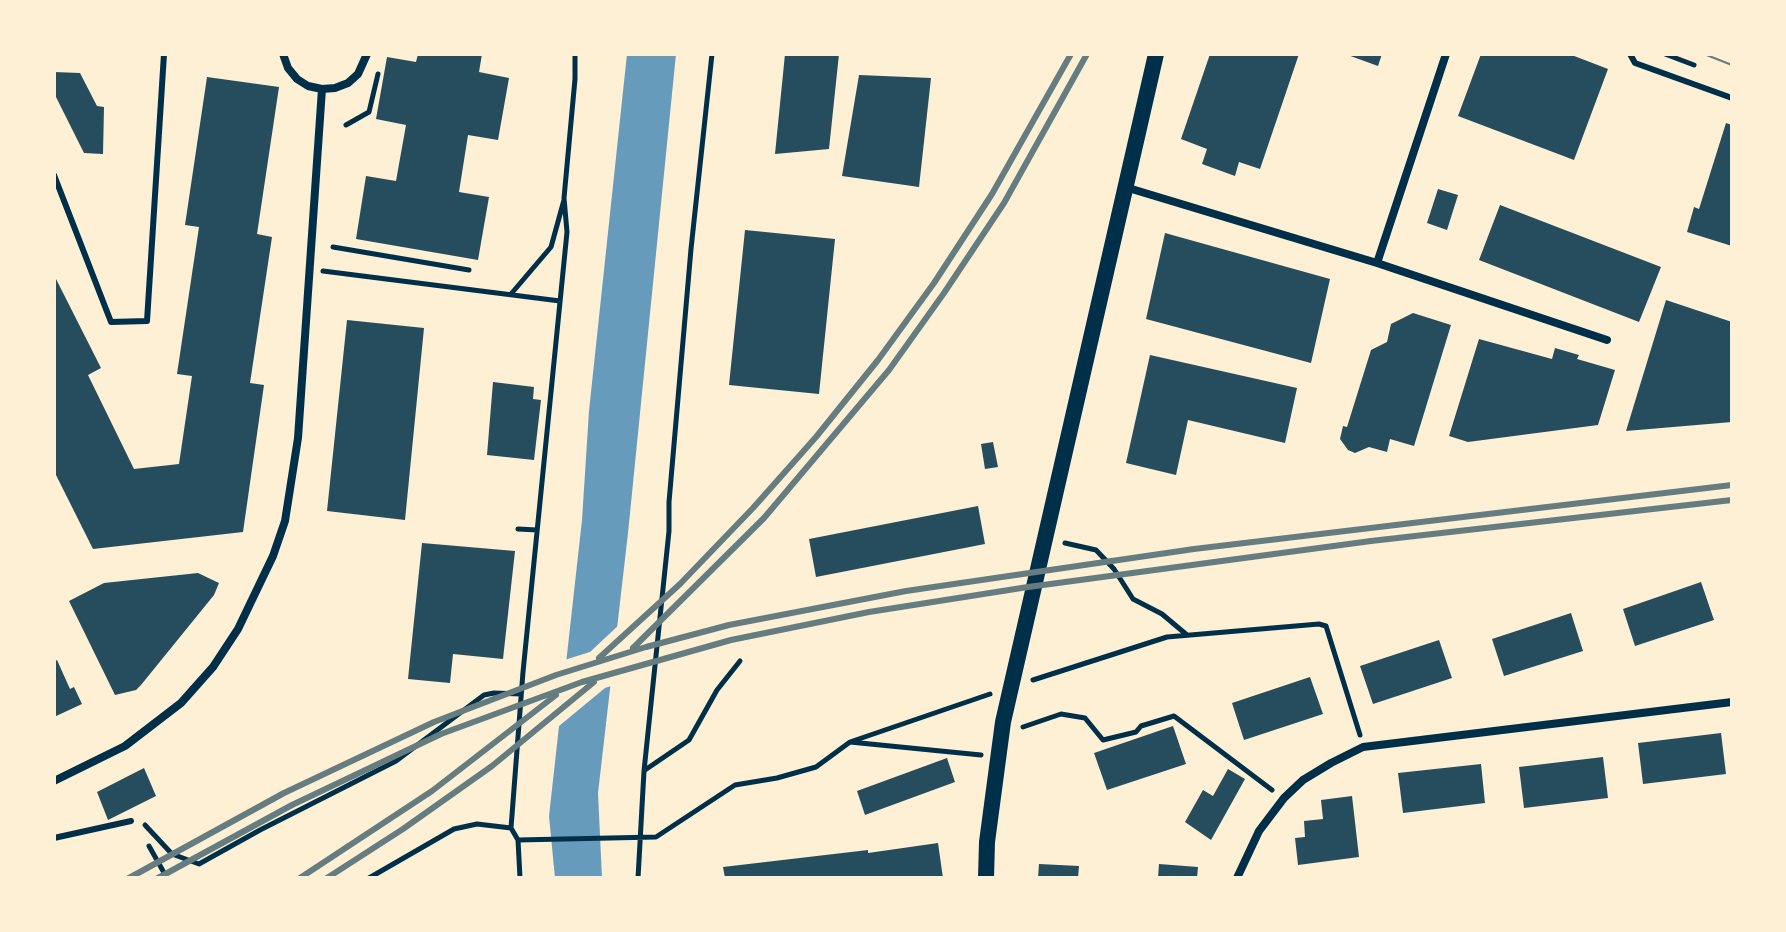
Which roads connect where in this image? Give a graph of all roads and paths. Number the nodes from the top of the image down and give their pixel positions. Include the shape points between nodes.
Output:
1 (164, 54) edge
2 (283, 54) edge
3 (367, 54) edge
4 (575, 54) edge
5 (712, 54) edge
6 (1156, 54) edge
7 (1446, 54) edge
8 (1630, 54) edge
9 (379, 69) dead end
10 (322, 89) junction
11 (1732, 98) edge
12 (346, 125) dead end
13 (54, 175) edge
14 (1124, 187) junction
15 (564, 198) junction
16 (333, 247) dead end
17 (1377, 263) junction
18 (310, 269) junction
19 (469, 270) dead end
20 (510, 295) junction
21 (560, 301) junction
22 (1607, 340) dead end
23 (518, 529) dead end
24 (537, 530) junction
25 (1065, 543) dead end
26 (1187, 635) junction
27 (740, 661) dead end
28 (1051, 674) dead end
29 (521, 694) junction
30 (982, 697) dead end
31 (1732, 702) edge
32 (1023, 727) dead end
33 (850, 742) junction
34 (1363, 747) junction
35 (998, 757) junction
36 (644, 771) junction
37 (54, 781) edge
38 (1284, 798) junction
39 (131, 821) joint
40 (511, 828) junction
41 (54, 838) edge
42 (637, 838) junction
43 (522, 840) junction
44 (149, 846) dead end
45 (167, 878) edge
46 (369, 878) edge
47 (520, 878) edge
48 (638, 878) edge
49 (986, 878) edge
50 (1237, 878) edge

1 - 13 lane via 147,321 111,322
2 - 10 street via 297,79
3 - 10 street via 348,83
4 - 15 path
5 - 36 path
6 - 14 main road
7 - 17 street
8 - 11 lane via 1635,63
9 - 12 path via 369,112
10 - 18 street
14 - 17 street
14 - 35 main road
15 - 20 path via 551,247
15 - 21 path via 567,232
16 - 19 path
17 - 22 street
18 - 20 path
18 - 37 street via 298,438 285,521 256,595 213,667 181,703 125,746
20 - 21 path
21 - 24 path
23 - 24 path
24 - 29 path
25 - 26 path via 1096,550 1133,599
26 - 28 path
26 - 34 path via 1326,626
27 - 36 path via 689,740
29 - 39 path via 484,695 396,761 199,864 172,854 148,825
29 - 40 path
30 - 33 path
31 - 34 street
32 - 38 path via 1061,714 1085,718 1103,740 1174,716
33 - 35 path
33 - 42 path via 816,767 735,785 656,837
34 - 38 street via 1303,780
35 - 49 main road
36 - 42 path
38 - 50 street via 1259,831
39 - 41 lane
40 - 43 path
40 - 46 path via 477,824 454,829
42 - 43 path
42 - 48 path
43 - 47 path
44 - 45 path

